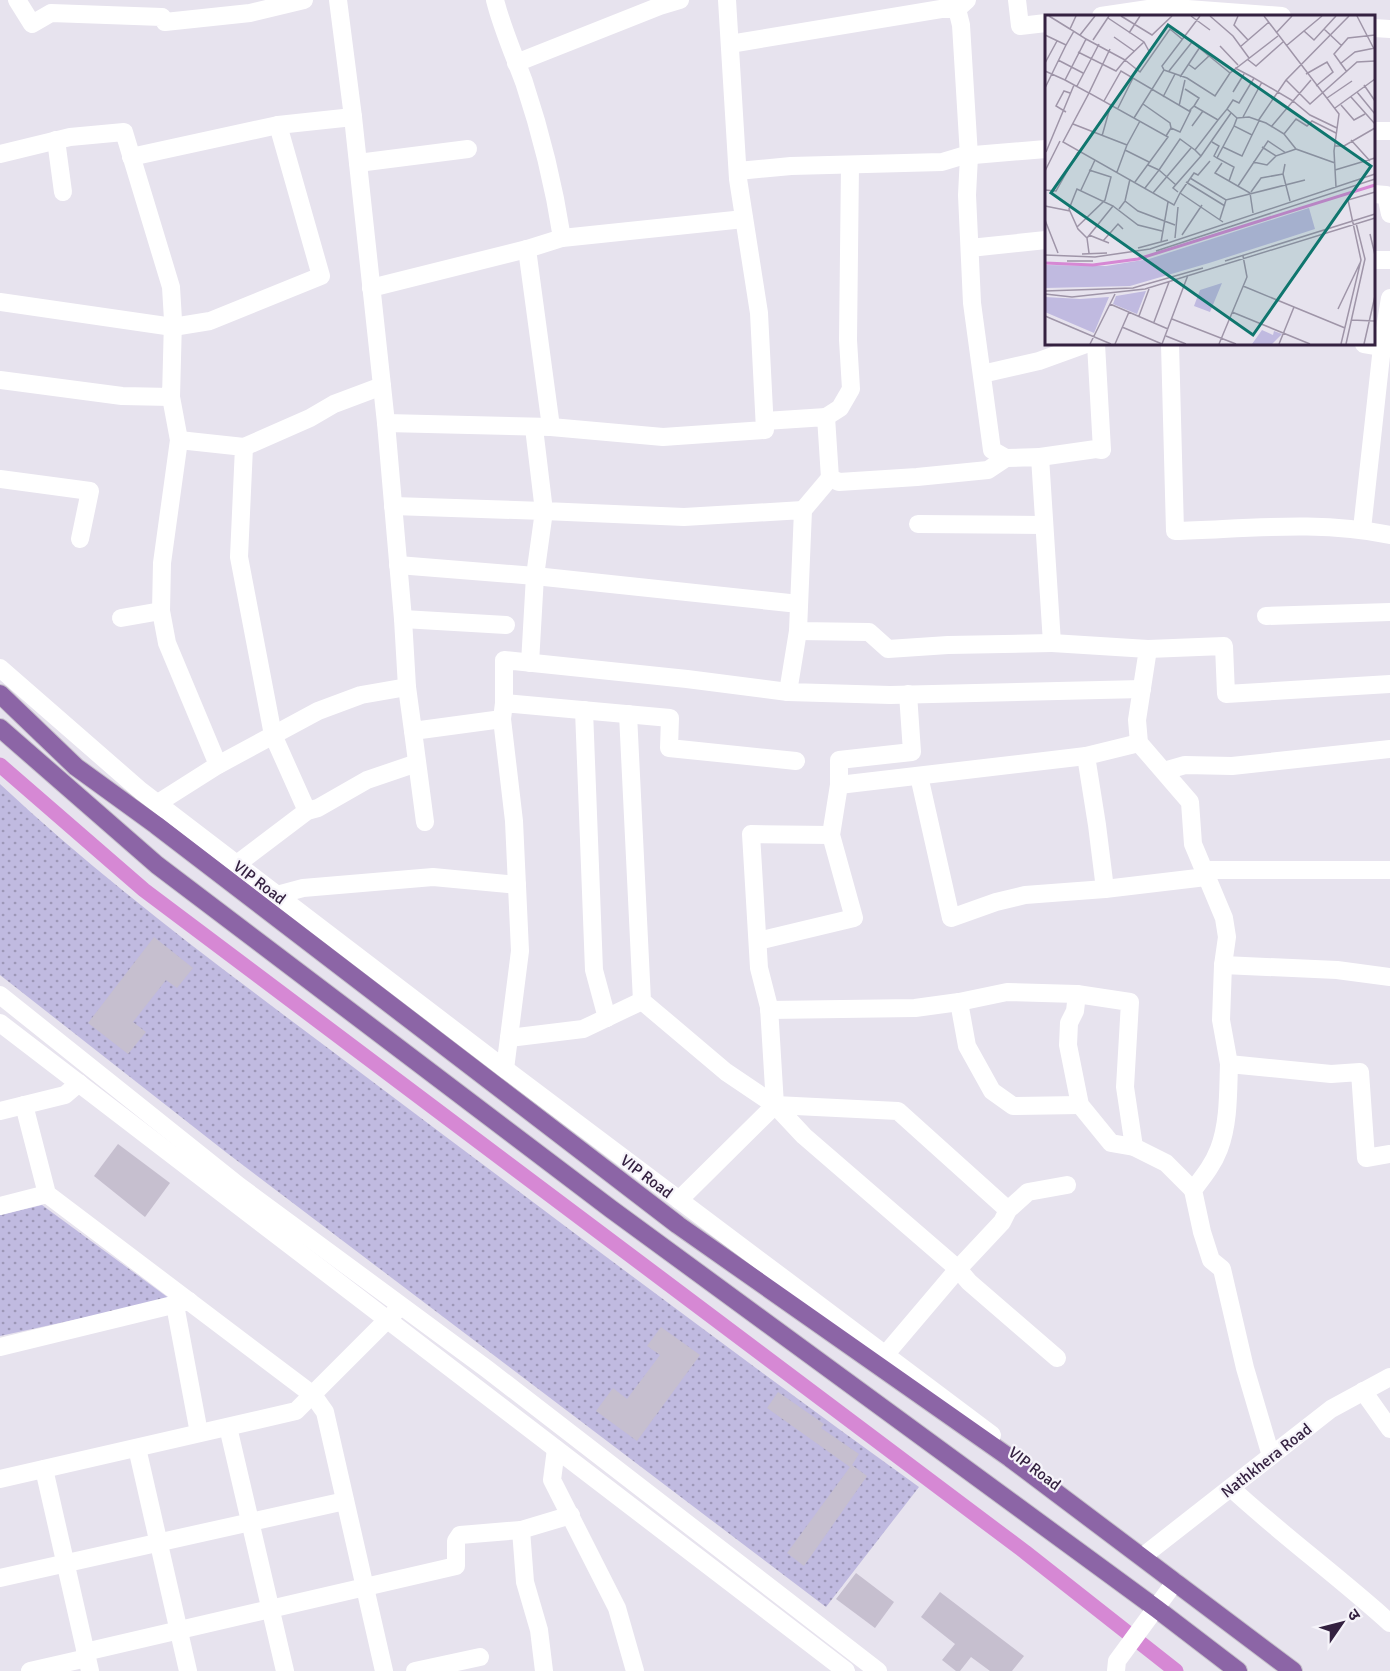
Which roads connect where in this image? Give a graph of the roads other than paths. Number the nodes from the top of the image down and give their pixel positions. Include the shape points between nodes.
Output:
1 (17, 0) edge
2 (304, 0) edge
3 (338, 0) edge
4 (495, 0) edge
5 (680, 0) edge
6 (726, 0) edge
7 (1017, 0) edge
8 (965, 2) edge
9 (1161, 3) edge
10 (1106, 15) edge
11 (1273, 15) edge
12 (1045, 23) edge
13 (1375, 28) edge
14 (1390, 29) edge
15 (730, 44) junction
16 (516, 63) junction
17 (353, 117) junction
18 (278, 125) junction
19 (56, 140) junction
20 (468, 149) dead end
21 (1045, 149) edge
22 (0, 154) edge
23 (969, 156) junction
24 (131, 157) junction
25 (358, 163) junction
26 (849, 165) junction
27 (738, 171) junction
28 (63, 192) dead end
29 (1375, 194) edge
30 (1390, 214) edge
31 (744, 219) junction
32 (562, 238) junction
33 (1045, 240) edge
34 (970, 248) junction
35 (527, 249) junction
36 (1390, 260) edge
37 (1390, 274) edge
38 (371, 288) junction
39 (1390, 298) edge
40 (0, 302) edge
41 (173, 327) junction
42 (1083, 345) edge
43 (1096, 345) edge
44 (1170, 345) edge
45 (1370, 345) edge
46 (1382, 347) junction
47 (982, 374) junction
48 (0, 380) edge
49 (382, 386) junction
50 (171, 397) junction
51 (826, 417) junction
52 (765, 421) junction
53 (386, 423) junction
54 (543, 427) junction
55 (179, 440) junction
56 (244, 447) junction
57 (1006, 458) junction
58 (1040, 458) junction
59 (830, 478) junction
60 (0, 479) edge
61 (393, 506) junction
62 (803, 510) junction
63 (544, 512) junction
64 (918, 524) dead end
65 (1044, 525) junction
66 (1362, 530) junction
67 (1390, 536) edge
68 (80, 539) dead end
69 (398, 565) junction
70 (534, 576) junction
71 (800, 604) junction
72 (161, 611) junction
73 (1390, 612) edge
74 (1266, 616) dead end
75 (122, 618) dead end
76 (403, 619) junction
77 (506, 624) dead end
78 (798, 631) junction
79 (1052, 643) junction
80 (1148, 649) junction
81 (530, 663) junction
82 (0, 668) edge
83 (1390, 684) edge
84 (407, 687) junction
85 (1142, 689) junction
86 (788, 692) junction
87 (0, 694) edge
88 (908, 694) junction
89 (584, 710) junction
90 (503, 711) junction
91 (628, 714) junction
92 (0, 728) edge
93 (413, 731) junction
94 (273, 735) junction
95 (1139, 743) junction
96 (1390, 749) edge
97 (1086, 756) junction
98 (796, 761) dead end
99 (417, 763) junction
100 (218, 765) junction
101 (1164, 771) junction
102 (919, 776) junction
103 (839, 785) junction
104 (158, 803) junction
105 (307, 811) junction
106 (425, 822) dead end
107 (831, 835) junction
108 (237, 864) junction
109 (1390, 870) edge
110 (1205, 874) junction
111 (517, 885) junction
112 (1105, 889) junction
113 (277, 895) junction
114 (758, 941) junction
115 (1223, 965) junction
116 (1390, 977) edge
117 (1077, 994) junction
118 (0, 995) edge
119 (642, 1001) junction
120 (959, 1002) junction
121 (769, 1010) junction
122 (607, 1018) junction
123 (0, 1023) edge
124 (509, 1038) junction
125 (1229, 1064) junction
126 (506, 1070) junction
127 (79, 1083) junction
128 (24, 1105) junction
129 (775, 1105) junction
130 (1080, 1105) junction
131 (0, 1111) edge
132 (1134, 1147) junction
133 (1390, 1154) edge
134 (1067, 1185) dead end
135 (1193, 1190) junction
136 (47, 1194) junction
137 (679, 1200) junction
138 (0, 1206) edge
139 (1008, 1210) junction
140 (958, 1269) junction
141 (182, 1303) junction
142 (401, 1305) junction
143 (389, 1321) junction
144 (0, 1347) edge
145 (885, 1355) junction
146 (1057, 1358) dead end
147 (1390, 1377) edge
148 (1363, 1391) junction
149 (313, 1395) junction
150 (228, 1427) junction
151 (1390, 1429) edge
152 (199, 1432) junction
153 (137, 1448) junction
154 (556, 1449) junction
155 (1271, 1456) junction
156 (45, 1469) junction
157 (0, 1479) edge
158 (1231, 1488) junction
159 (345, 1501) junction
160 (570, 1515) junction
161 (250, 1522) junction
162 (521, 1530) junction
163 (159, 1542) junction
164 (1146, 1555) junction
165 (65, 1563) junction
166 (0, 1578) edge
167 (1175, 1582) junction
168 (364, 1588) junction
169 (1157, 1609) junction
170 (271, 1610) junction
171 (1390, 1623) edge
172 (179, 1631) junction
173 (480, 1657) dead end
174 (87, 1660) edge
175 (1117, 1666) edge
176 (30, 1671) edge
177 (188, 1671) edge
178 (285, 1671) edge
179 (384, 1671) edge
180 (415, 1671) edge
181 (544, 1671) edge
182 (635, 1671) edge
183 (846, 1671) edge
184 (878, 1671) edge
185 (1238, 1671) edge
186 (1293, 1671) edge
187 (1304, 1671) edge

1 - 2 street via 32,24 51,13 162,17 165,22 250,13
3 - 17 street
4 - 16 street
5 - 16 street
6 - 15 street
7 - 12 street via 1020,26
8 - 15 street
8 - 23 street via 961,25
9 - 10 street
9 - 11 street
13 - 14 street
15 - 27 street
16 - 32 street via 556,198
17 - 18 street
17 - 25 street
18 - 24 street
18 - 41 street via 321,276 210,321
19 - 22 street
19 - 24 street via 124,132
19 - 28 street
20 - 25 street
21 - 23 street
23 - 26 street via 942,162
23 - 34 street
24 - 41 street via 171,287
25 - 38 street
26 - 27 street
26 - 51 street via 850,390 840,408
27 - 31 street
29 - 30 street via 1386,195
31 - 32 street
31 - 52 street via 759,313
32 - 35 street
33 - 34 street
34 - 47 street via 972,303
35 - 38 street
35 - 54 street
36 - 37 street
38 - 49 street
39 - 46 street
40 - 41 street
41 - 50 street
42 - 47 street via 1039,361
43 - 58 street via 1102,450
44 - 66 street via 1174,531 1277,526
45 - 46 street
46 - 66 street
47 - 57 street via 992,450
48 - 50 street via 122,396
49 - 53 street
49 - 56 street
50 - 55 street
51 - 52 street
51 - 59 street
52 - 54 street via 765,430 663,437
53 - 54 street
53 - 61 street
54 - 63 street
55 - 56 street
55 - 72 street via 162,563
56 - 94 street via 239,557
57 - 58 street
57 - 59 street via 988,470 839,482
58 - 65 street
59 - 62 street
60 - 68 street via 90,491
61 - 63 street
61 - 69 street
62 - 63 street via 684,517
62 - 71 street
63 - 70 street
64 - 65 street
65 - 79 street
66 - 67 street
69 - 70 street
69 - 76 street
70 - 71 street
70 - 81 street
71 - 78 street
72 - 75 street
72 - 100 street via 167,643
73 - 74 street
76 - 77 street
76 - 84 street
78 - 79 street via 869,632 888,649
78 - 86 street
79 - 80 street
80 - 83 street via 1224,646 1226,694
80 - 85 street
81 - 86 street
81 - 90 street via 504,660
82 - 104 street, VIP Road
84 - 93 street
84 - 94 street via 361,695 318,711
85 - 88 street
85 - 95 street via 1137,720
86 - 88 street
87 - 164 main road, VIP Road via 76,767 678,1225
88 - 103 street via 912,752 839,760
89 - 90 street
89 - 91 street
89 - 122 street via 594,970
90 - 93 street
90 - 111 street
91 - 98 street via 670,718 669,747
91 - 119 street
92 - 169 main road via 157,864 611,1209
93 - 99 street
94 - 100 street
94 - 105 street
95 - 97 street
95 - 101 street
96 - 101 street via 1232,766 1185,765
97 - 102 street
97 - 112 street
99 - 105 street via 367,780
99 - 106 street
100 - 104 street
101 - 110 street via 1190,802 1193,844
102 - 103 street
102 - 112 street via 951,918 1024,895
103 - 107 street
104 - 108 street, VIP Road
105 - 108 street
107 - 114 street via 854,918
107 - 114 street via 751,834
108 - 113 street, VIP Road
109 - 110 street
110 - 112 street
110 - 115 street via 1224,918 1227,937
111 - 113 street via 433,877 303,888
111 - 124 street via 520,951
113 - 126 street, VIP Road
114 - 121 street via 759,968
115 - 116 street via 1337,970
115 - 125 street via 1221,1020
117 - 120 street via 1007,992
117 - 130 street via 1068,1045
117 - 132 street via 1130,1002 1125,1087
118 - 142 street via 239,1186
119 - 122 street
119 - 129 street via 726,1072
120 - 121 street via 915,1008
120 - 130 street via 967,1046 992,1091 1013,1106
121 - 129 street
122 - 124 street via 583,1029
123 - 127 street
124 - 126 street
125 - 133 street via 1331,1074 1360,1072 1365,1158
125 - 135 street via 1228,1103 1219,1149
126 - 137 street, VIP Road
127 - 128 street via 65,1095
127 - 143 street
128 - 131 street
128 - 136 street
129 - 137 street
129 - 139 street via 898,1111
129 - 140 street via 804,1136
130 - 132 street via 1111,1143
132 - 135 street via 1166,1163
134 - 139 street via 1028,1192
135 - 155 street via 1210,1260 1222,1269
136 - 138 street
136 - 141 street
137 - 145 street, VIP Road
139 - 140 street via 1002,1222
140 - 145 street
140 - 146 street
141 - 144 street
141 - 149 street
141 - 152 street
142 - 143 street
142 - 184 street
143 - 149 street
143 - 154 street
145 - 164 street, VIP Road
147 - 148 street, Nathkhera Road
148 - 151 street
148 - 155 street, Nathkhera Road via 1330,1409
149 - 150 street via 296,1411
149 - 159 street via 325,1412
150 - 152 street
150 - 161 street
152 - 153 street
153 - 156 street
153 - 163 street
154 - 160 street via 552,1480
154 - 183 street
155 - 158 street, Nathkhera Road
156 - 157 street
156 - 165 street
158 - 164 street, Nathkhera Road
158 - 171 street
159 - 161 street
159 - 168 street
160 - 162 street
160 - 182 street via 617,1608
161 - 163 street
161 - 170 street
162 - 168 street via 460,1535 456,1541 456,1566
162 - 181 street via 525,1582 539,1630
163 - 165 street
163 - 172 street
164 - 167 main road, VIP Road
164 - 187 street, VIP Road
165 - 166 street
165 - 174 street
167 - 169 street
167 - 186 main road, VIP Road
168 - 170 street
168 - 179 street
169 - 175 street
169 - 185 main road
170 - 172 street
170 - 178 street
172 - 174 street
172 - 177 street
173 - 180 street
174 - 176 street

